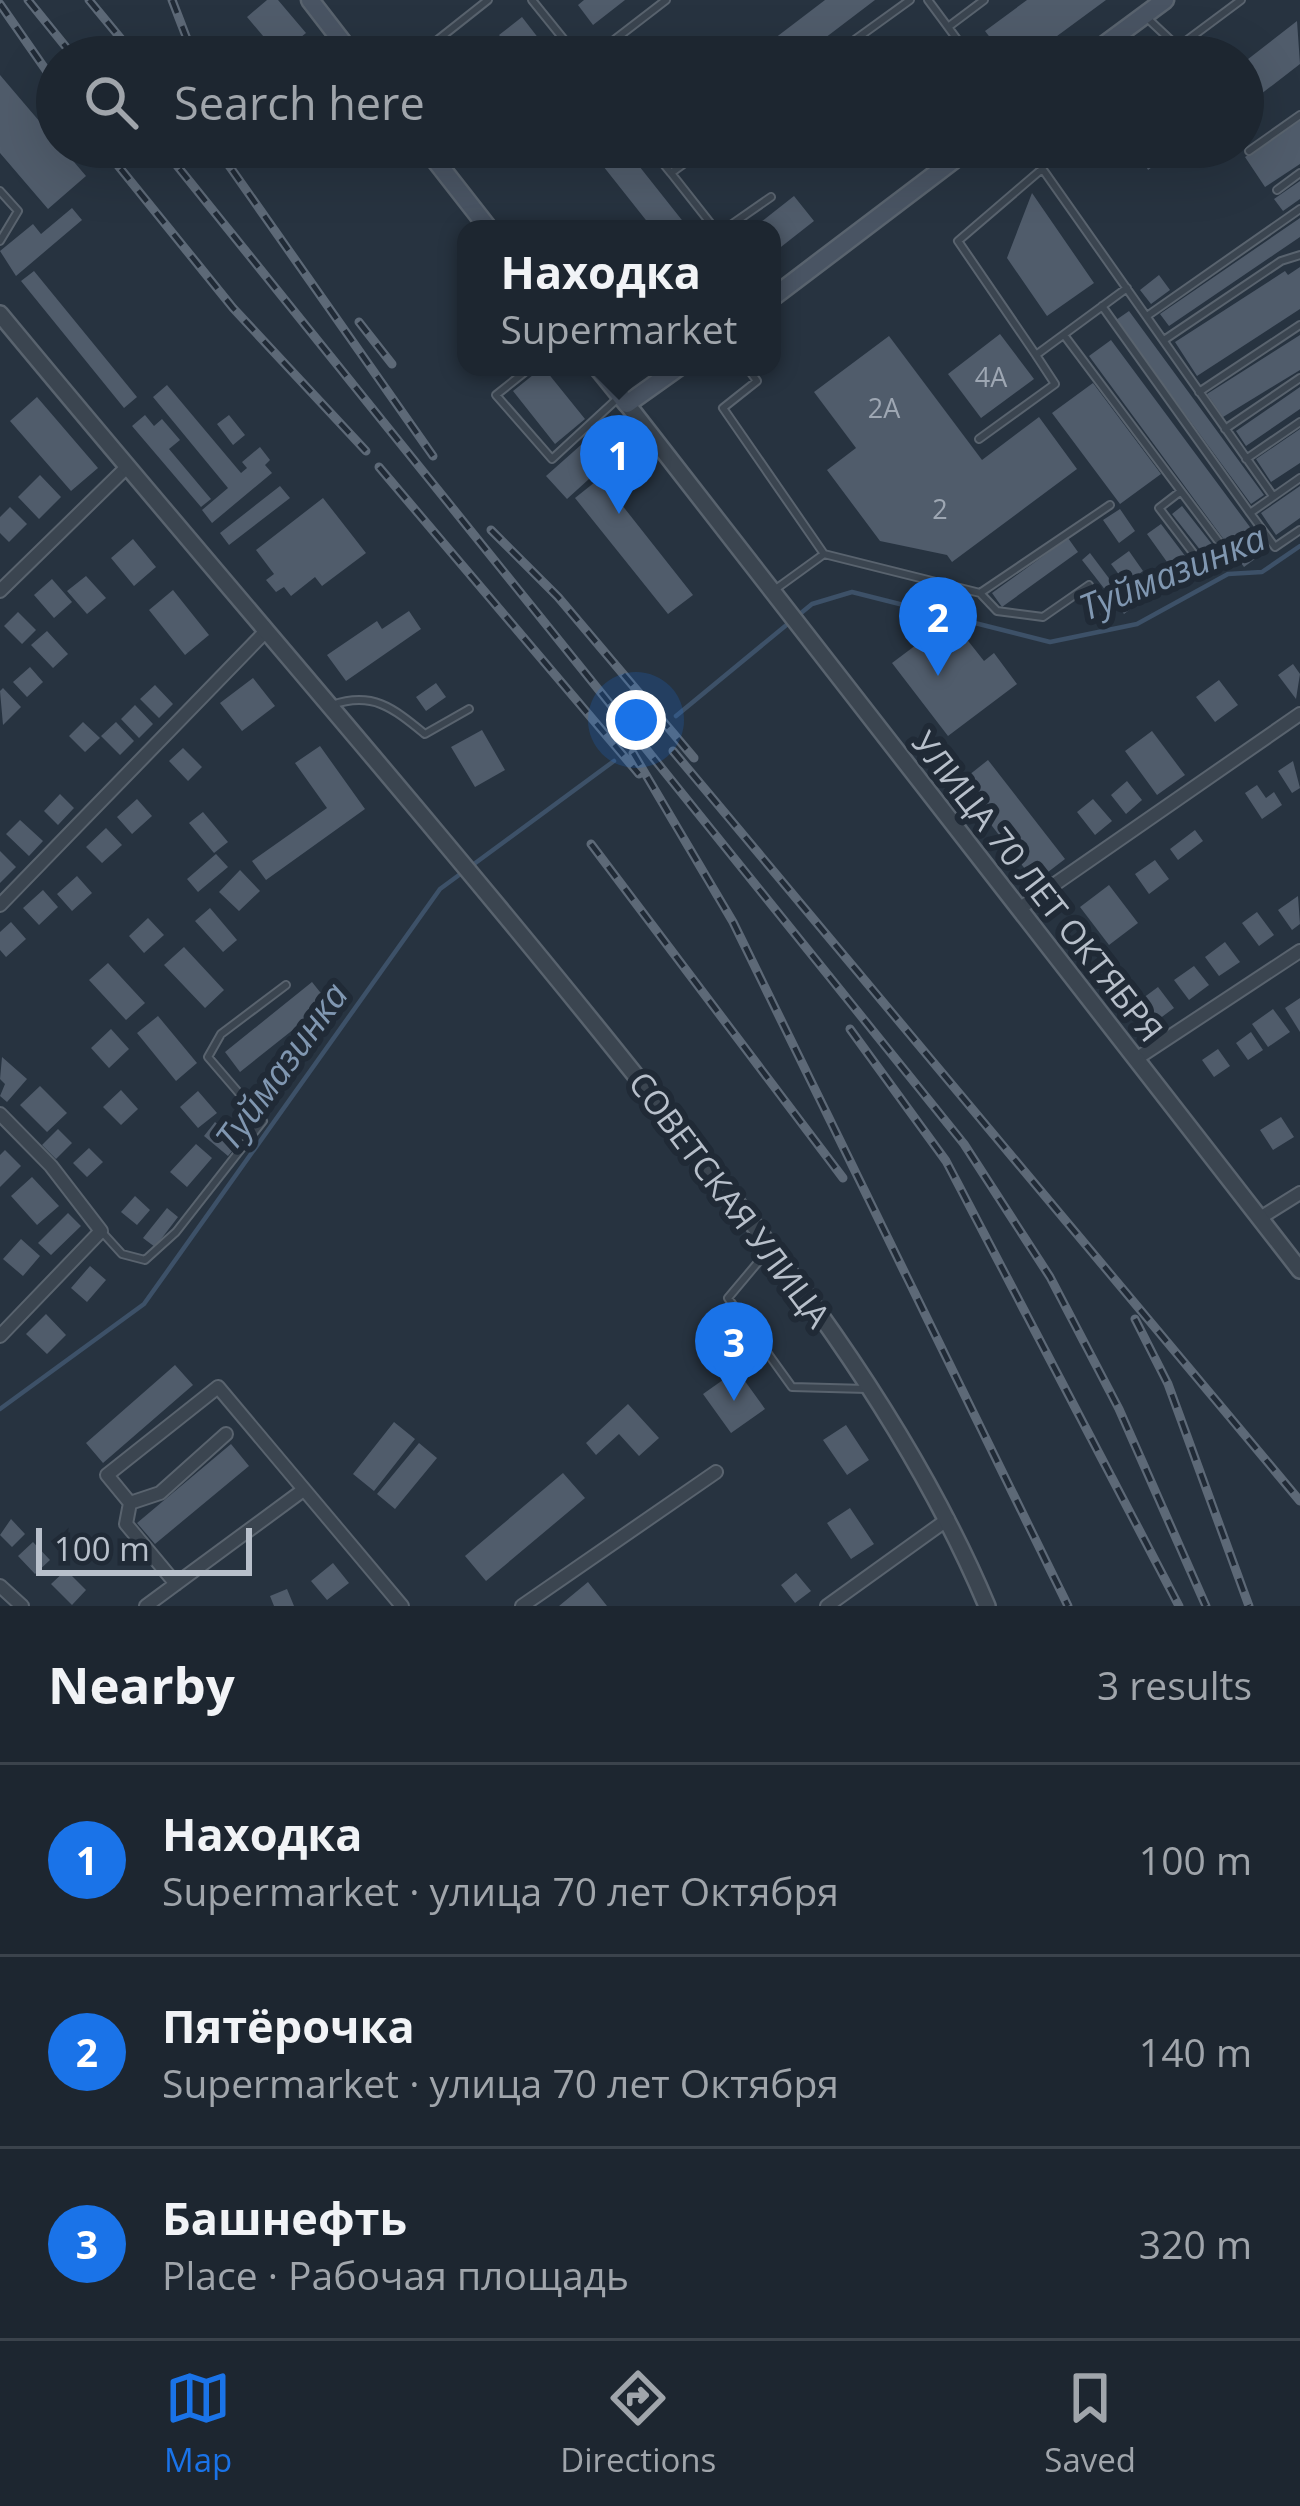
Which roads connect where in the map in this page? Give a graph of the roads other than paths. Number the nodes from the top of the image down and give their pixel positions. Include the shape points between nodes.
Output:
1 (310, 0) edge
2 (488, 0) edge
3 (532, 0) edge
4 (666, 0) edge
5 (910, 0) edge
6 (928, 0) edge
7 (984, 0) edge
8 (1165, 0) edge
9 (1241, 0) edge
10 (1144, 14) junction
11 (948, 27) junction
12 (338, 36) edge
13 (443, 36) edge
14 (561, 36) edge
15 (619, 36) edge
16 (860, 36) edge
17 (955, 36) edge
18 (1115, 36) edge
19 (1167, 36) edge
20 (1193, 36) edge
21 (1300, 115) edge
22 (1264, 140) edge
23 (441, 168) edge
24 (667, 168) edge
25 (678, 168) edge
26 (943, 168) edge
27 (1042, 169) joint
28 (671, 173) junction
29 (1300, 173) edge
30 (1277, 190) dead end
31 (0, 191) edge
32 (771, 197) dead end
33 (1300, 209) edge
34 (482, 220) edge
35 (709, 220) edge
36 (738, 220) edge
37 (0, 241) edge
38 (1300, 255) edge
39 (1127, 288) junction
40 (781, 291) edge
41 (1102, 306) junction
42 (0, 314) edge
43 (1148, 316) junction
44 (1300, 326) edge
45 (1064, 334) junction
46 (1165, 340) junction
47 (1036, 356) junction
48 (520, 376) edge
49 (604, 376) edge
50 (664, 376) edge
51 (753, 376) edge
52 (1300, 378) edge
53 (1198, 392) junction
54 (623, 400) junction
55 (1300, 422) edge
56 (1225, 429) junction
57 (980, 439) dead end
58 (1246, 459) junction
59 (127, 467) junction
60 (1300, 478) edge
61 (1181, 491) junction
62 (1274, 496) junction
63 (1111, 505) dead end
64 (1250, 514) junction
65 (1300, 530) edge
66 (824, 554) junction
67 (1200, 562) dead end
68 (1234, 562) dead end
69 (1089, 585) dead end
70 (0, 591) edge
71 (771, 593) junction
72 (980, 593) junction
73 (266, 631) junction
74 (328, 706) junction
75 (469, 709) dead end
76 (1300, 714) edge
77 (0, 905) edge
78 (1019, 908) junction
79 (1300, 951) edge
80 (286, 985) dead end
81 (1136, 1059) junction
82 (0, 1114) edge
83 (1300, 1193) edge
84 (1260, 1218) junction
85 (101, 1231) junction
86 (772, 1245) junction
87 (1300, 1270) edge
88 (0, 1336) edge
89 (867, 1389) junction
90 (226, 1434) dead end
91 (716, 1472) dead end
92 (302, 1491) junction
93 (130, 1503) junction
94 (948, 1519) junction
95 (176, 1584) junction
96 (0, 1586) edge
97 (22, 1606) edge
98 (146, 1606) edge
99 (402, 1606) edge
100 (522, 1606) edge
101 (827, 1606) edge
102 (987, 1606) edge

1 - 12 main road
2 - 13 lane
3 - 14 lane
4 - 15 lane
5 - 16 lane
6 - 11 lane
7 - 11 lane
8 - 10 main road
9 - 20 lane
10 - 18 main road
10 - 19 lane
11 - 17 lane
21 - 22 lane
23 - 34 main road
24 - 28 lane
25 - 28 lane
26 - 40 main road
27 - 39 lane
27 - 47 lane via 958,241
28 - 35 lane
29 - 30 lane
31 - 37 lane via 18,212
32 - 36 lane
33 - 43 lane
38 - 46 lane
39 - 41 lane
39 - 43 lane
41 - 45 lane
41 - 64 lane
42 - 59 street
43 - 46 lane
44 - 53 lane
45 - 47 lane
45 - 61 lane
46 - 53 lane
47 - 57 lane via 1055,384
48 - 54 lane via 496,395 553,459
49 - 54 main road, УЛИЦА 70 ЛЕТ ОКТЯБРЯ
50 - 54 main road
51 - 66 lane via 757,381 722,407
52 - 56 lane
53 - 56 lane
54 - 71 street, УЛИЦА 70 ЛЕТ ОКТЯБРЯ
55 - 58 lane
56 - 58 lane
58 - 62 lane
59 - 70 street
59 - 73 street
60 - 62 lane
61 - 67 lane via 1160,508
61 - 68 lane
62 - 64 lane
63 - 72 lane
64 - 65 lane via 1275,548
66 - 71 lane
66 - 72 lane
69 - 72 lane via 1043,617 997,611
71 - 78 street, УЛИЦА 70 ЛЕТ ОКТЯБРЯ
73 - 74 street
73 - 77 street
74 - 75 lane via 357,697 388,704 425,734
74 - 86 street, СОВЕТСКАЯ УЛИЦА
76 - 78 street
78 - 81 street, УЛИЦА 70 ЛЕТ ОКТЯБРЯ
79 - 81 street
80 - 85 lane via 221,1034 208,1057 263,1121 145,1260 122,1254
81 - 84 street, УЛИЦА 70 ЛЕТ ОКТЯБРЯ
82 - 85 street
83 - 84 street
84 - 87 street, УЛИЦА 70 ЛЕТ ОКТЯБРЯ
85 - 88 street
86 - 89 street, СОВЕТСКАЯ УЛИЦА
86 - 89 lane via 728,1298 791,1387
89 - 94 street, СОВЕТСКАЯ УЛИЦА
90 - 93 street via 160,1493
91 - 100 street
92 - 93 street via 218,1387 107,1475
92 - 95 street
92 - 99 street
93 - 95 street via 126,1524
94 - 101 street
94 - 102 street, СОВЕТСКАЯ УЛИЦА
95 - 98 street
96 - 97 street

